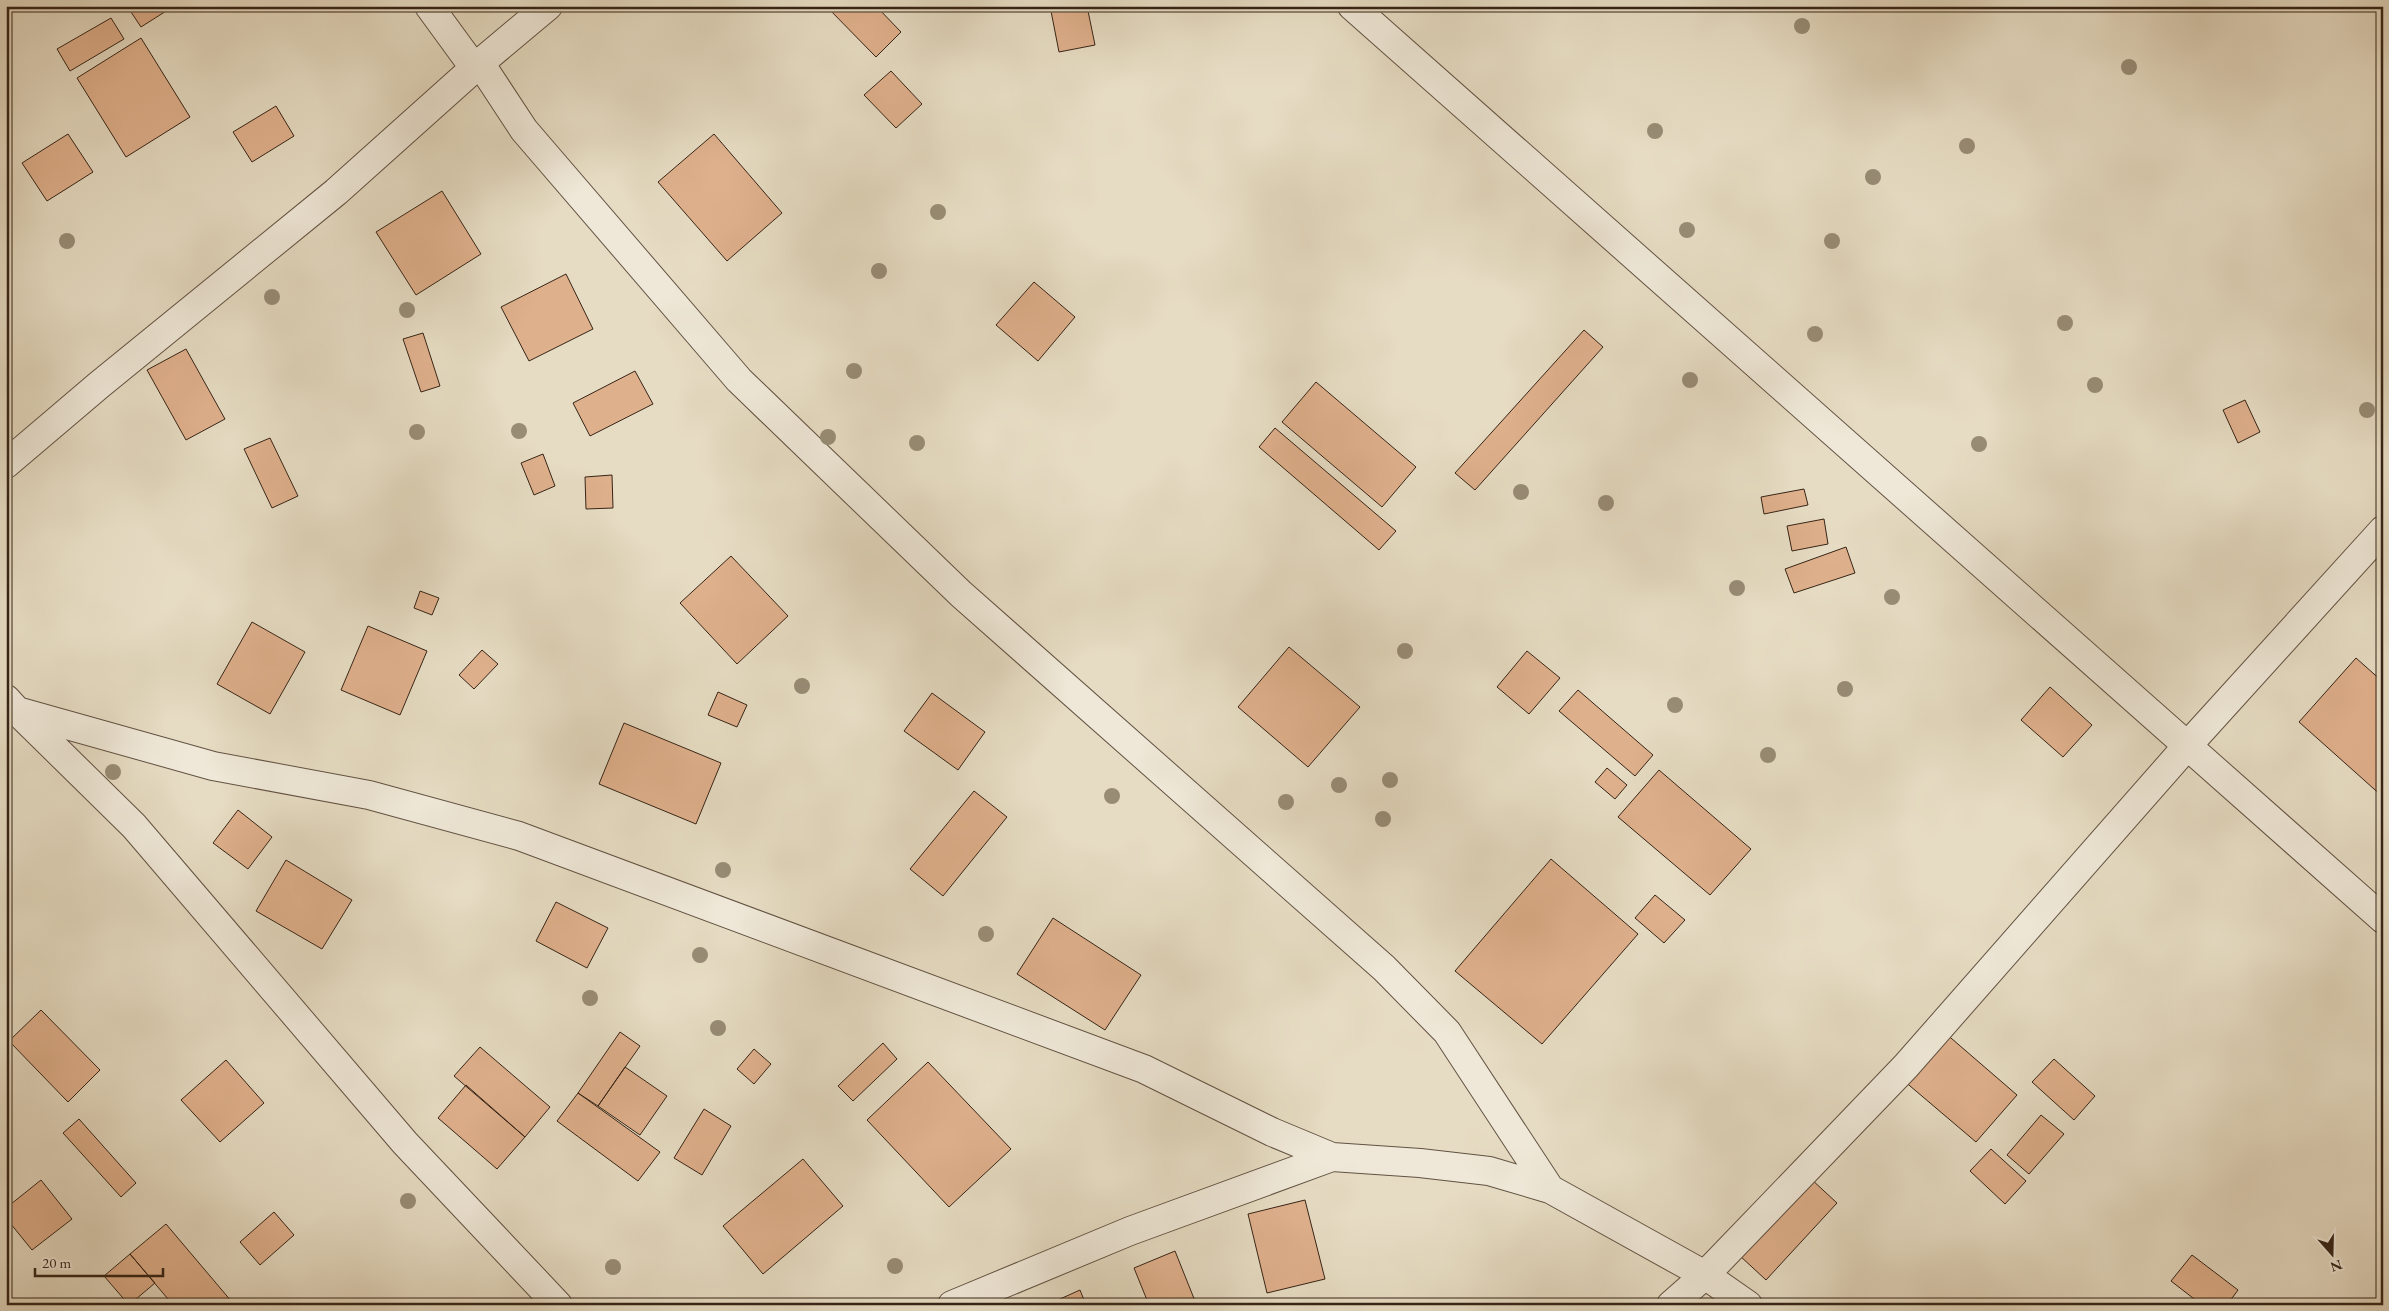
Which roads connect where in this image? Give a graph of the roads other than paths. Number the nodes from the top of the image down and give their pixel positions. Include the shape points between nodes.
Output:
1 (429, 6) edge
2 (548, 6) edge
3 (1352, 6) edge
4 (477, 66) junction
5 (6, 464) edge
6 (2383, 530) edge
7 (12, 705) edge
8 (2188, 745) junction
9 (2383, 919) edge
10 (1332, 1157) junction
11 (1550, 1189) junction
12 (1706, 1275) junction
13 (558, 1305) edge
14 (952, 1305) edge
15 (1671, 1305) edge
16 (1748, 1305) edge

1 - 4 street
2 - 4 street
3 - 8 street
4 - 5 street via 336,192
4 - 11 street via 524,130 739,380 961,594 1384,968 1447,1032
6 - 8 street
7 - 10 street via 213,766 369,795 519,836 1144,1070 1264,1129
7 - 13 street via 134,826 405,1143
8 - 9 street
8 - 12 street via 1906,1066
10 - 11 street via 1489,1171
10 - 14 street via 1130,1231
11 - 12 street
12 - 15 street
12 - 16 street

